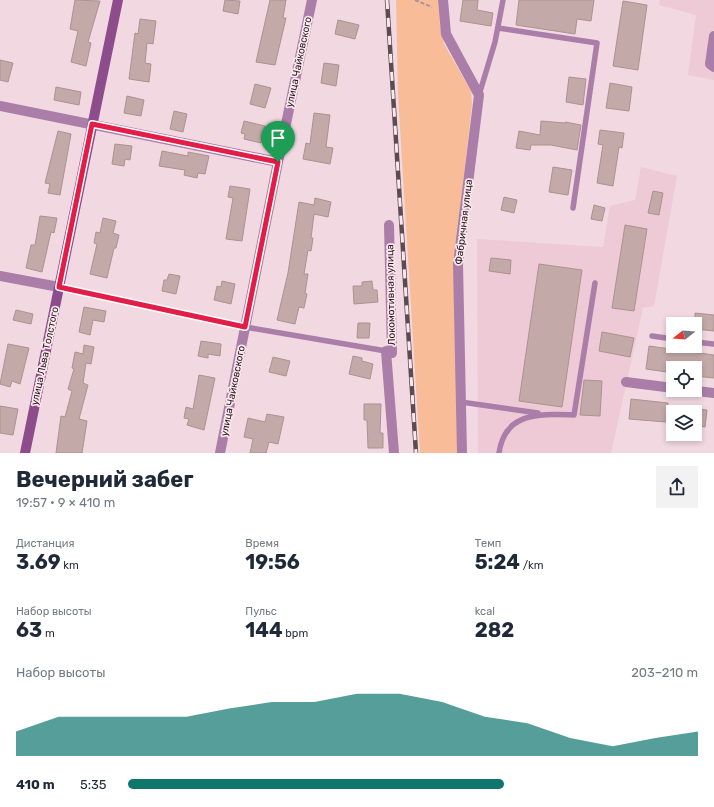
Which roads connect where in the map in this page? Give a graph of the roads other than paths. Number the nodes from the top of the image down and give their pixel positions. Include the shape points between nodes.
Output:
1 (118, 0) edge
2 (312, 0) edge
3 (444, 0) edge
4 (503, 0) edge
5 (498, 28) junction
6 (714, 36) edge
7 (714, 67) edge
8 (479, 95) junction
9 (0, 106) edge
10 (92, 124) junction
11 (278, 162) junction
12 (573, 208) dead end
13 (390, 225) dead end
14 (0, 276) edge
15 (595, 283) dead end
16 (59, 287) junction
17 (245, 327) junction
18 (652, 336) dead end
19 (666, 338) edge
20 (702, 343) edge
21 (714, 344) edge
22 (386, 351) junction
23 (626, 382) dead end
24 (666, 387) edge
25 (702, 392) edge
26 (714, 393) edge
27 (461, 402) junction
28 (540, 414) junction
29 (25, 453) edge
30 (220, 453) edge
31 (394, 453) edge
32 (462, 453) edge
33 (499, 453) edge

1 - 10 street, улица Льва Толстого
2 - 11 street, улица Чайковского
3 - 8 street via 446,34
4 - 5 lane
5 - 8 lane
5 - 12 lane via 596,43
6 - 7 street via 710,64
8 - 27 street, Фабричная улица via 458,264
9 - 10 street
10 - 11 street
10 - 16 street, улица Льва Толстого
11 - 17 street, улица Чайковского
13 - 22 street, Локомотивная улица via 392,353
14 - 16 street
15 - 28 lane via 574,415
16 - 17 lane
16 - 29 street, улица Льва Толстого
17 - 22 lane
17 - 30 street, улица Чайковского
18 - 19 lane
20 - 21 lane
22 - 31 street, Локомотивная улица
23 - 24 street
25 - 26 street
27 - 28 lane
27 - 32 street, Фабричная улица
28 - 33 lane via 521,419 507,430 500,444

